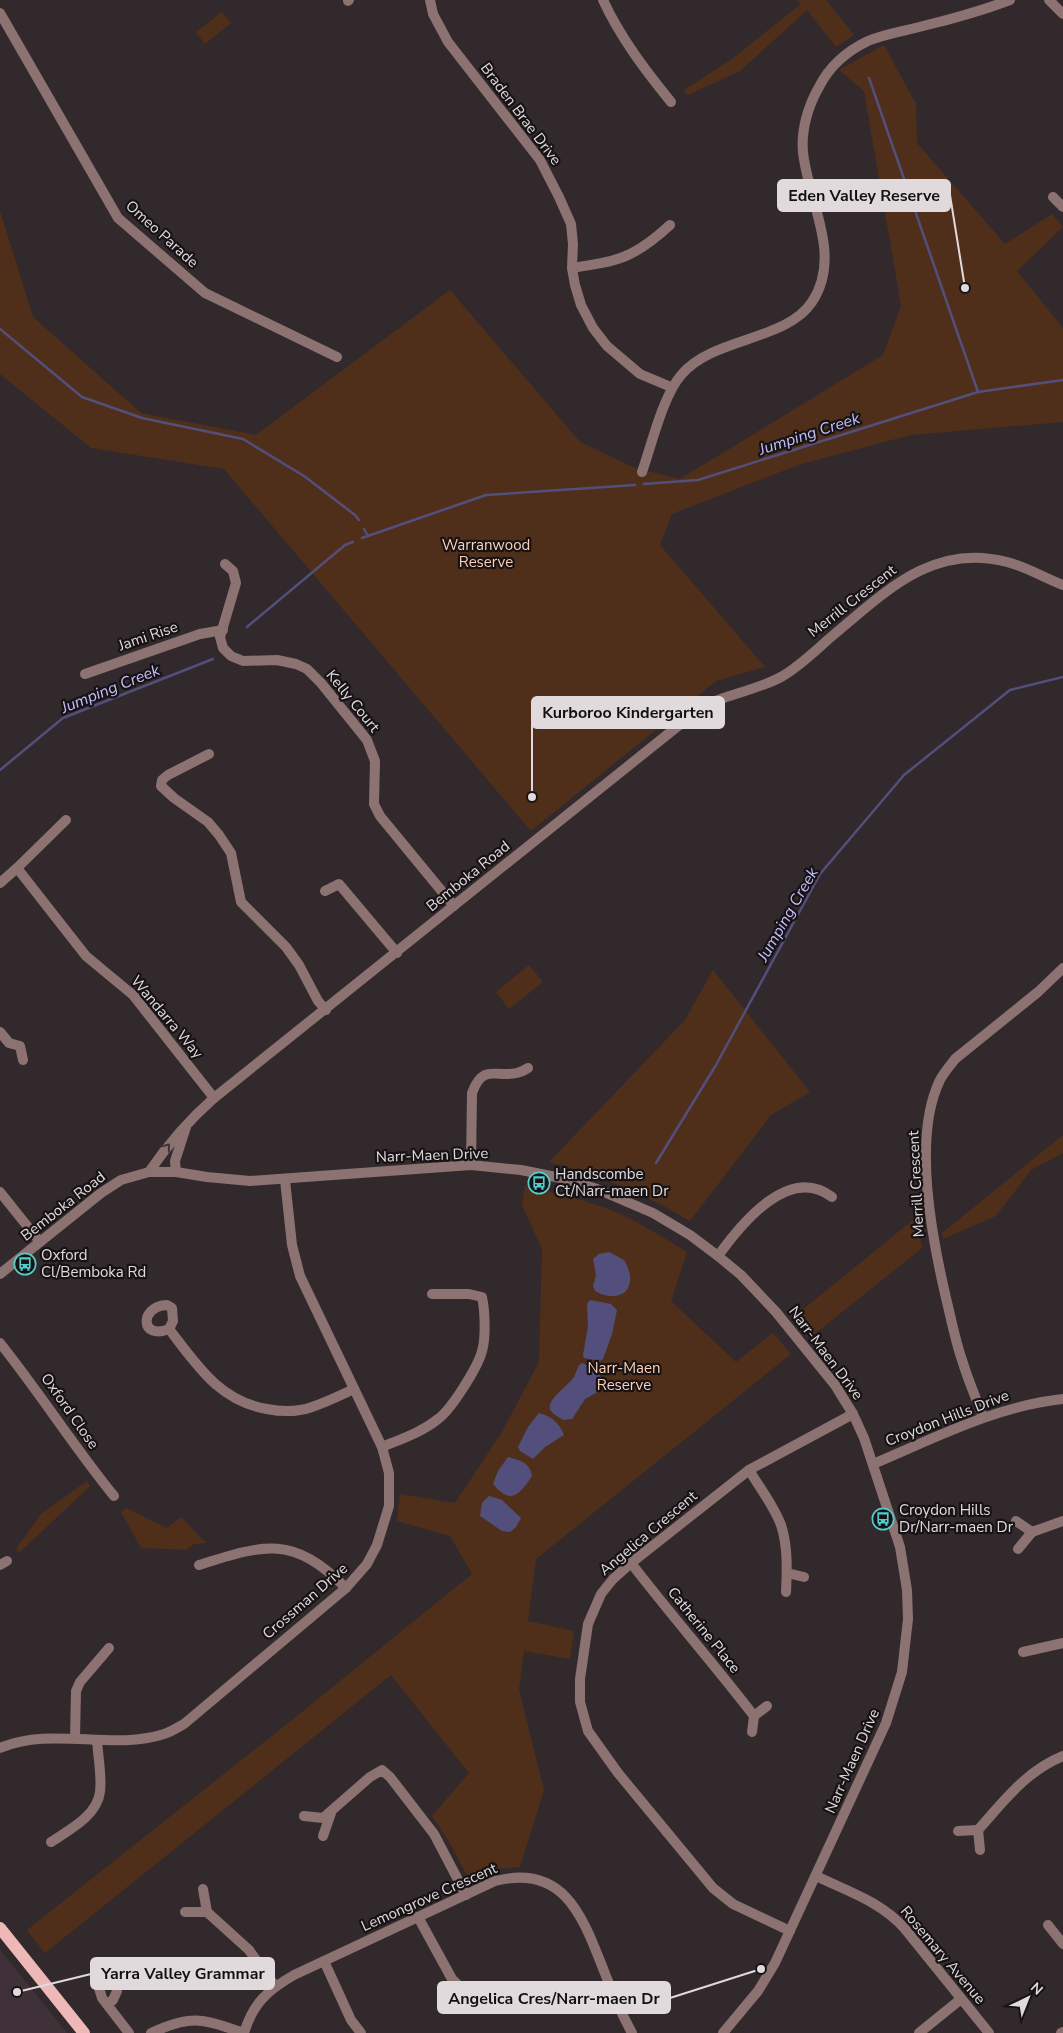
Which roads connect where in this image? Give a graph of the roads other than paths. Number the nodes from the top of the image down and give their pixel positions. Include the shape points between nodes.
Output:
1 (430, 0) edge
2 (603, 0) edge
3 (1010, 0) edge
4 (1049, 0) edge
5 (0, 13) edge
6 (1063, 14) edge
7 (671, 102) dead end
8 (1053, 197) dead end
9 (1063, 207) edge
10 (670, 225) dead end
11 (572, 268) junction
12 (337, 357) dead end
13 (671, 387) junction
14 (642, 472) dead end
15 (225, 564) dead end
16 (1063, 585) edge
17 (223, 630) junction
18 (84, 674) dead end
19 (781, 677) joint
20 (209, 754) dead end
21 (66, 820) dead end
22 (17, 868) junction
23 (0, 883) edge
24 (325, 891) dead end
25 (454, 906) junction
26 (397, 953) junction
27 (1063, 968) edge
28 (326, 1010) junction
29 (0, 1032) edge
30 (23, 1060) dead end
31 (528, 1068) dead end
32 (214, 1098) junction
33 (188, 1124) junction
34 (471, 1165) junction
35 (150, 1172) junction
36 (176, 1172) junction
37 (286, 1180) junction
38 (0, 1192) edge
39 (832, 1197) dead end
40 (40, 1242) junction
41 (718, 1256) junction
42 (0, 1274) edge
43 (432, 1294) dead end
44 (169, 1329) dead end
45 (0, 1343) edge
46 (354, 1389) junction
47 (1063, 1399) edge
48 (853, 1414) junction
49 (983, 1417) junction
50 (382, 1447) junction
51 (873, 1464) junction
52 (750, 1470) junction
53 (114, 1496) dead end
54 (1016, 1521) dead end
55 (1063, 1521) edge
56 (1032, 1532) junction
57 (1018, 1549) dead end
58 (631, 1563) junction
59 (199, 1565) dead end
60 (787, 1573) junction
61 (804, 1577) dead end
62 (346, 1588) junction
63 (786, 1592) dead end
64 (1063, 1643) edge
65 (109, 1648) dead end
66 (1023, 1652) dead end
67 (767, 1706) dead end
68 (754, 1716) junction
69 (752, 1732) dead end
70 (75, 1738) junction
71 (97, 1740) junction
72 (0, 1748) edge
73 (1063, 1756) edge
74 (332, 1812) junction
75 (304, 1816) dead end
76 (978, 1830) junction
77 (958, 1831) dead end
78 (323, 1836) dead end
79 (51, 1842) dead end
80 (980, 1850) dead end
81 (816, 1876) junction
82 (203, 1890) dead end
83 (466, 1895) junction
84 (185, 1912) dead end
85 (207, 1912) junction
86 (418, 1917) junction
87 (1048, 1925) dead end
88 (0, 1928) edge
89 (790, 1932) junction
90 (1063, 1944) edge
91 (324, 1961) junction
92 (96, 1978) dead end
93 (275, 1986) junction
94 (501, 1990) dead end
95 (117, 1992) dead end
96 (472, 1998) junction
97 (961, 1998) junction
98 (107, 2004) junction
99 (489, 2009) dead end
100 (84, 2033) edge
101 (128, 2033) edge
102 (151, 2033) edge
103 (244, 2033) edge
104 (361, 2033) edge
105 (632, 2033) edge
106 (723, 2033) edge
107 (919, 2033) edge
108 (989, 2033) edge

1 - 11 street, Braden Brae Drive via 433,14 448,42 540,160 571,224
2 - 7 street via 613,22
3 - 13 street via 868,41 832,67 814,94 803,131 805,166 824,246 825,268 819,290 802,314 694,362
4 - 6 street
5 - 12 street, Omeo Parade via 118,218 205,293
8 - 9 street
10 - 11 street via 629,256
11 - 13 street, Braden Brae Drive via 581,306 607,346 640,374
13 - 14 street
15 - 17 street, Kelly Court via 233,571 236,583
16 - 19 street, Merrill Crescent via 1020,566 992,559 957,559 937,563 893,586
17 - 18 street, Jami Rise via 200,634
17 - 25 street, Kelly Court via 220,637 223,648 231,656 243,661 277,660 296,664 307,669 321,683 367,740 375,762 374,804 380,816
19 - 25 street, Bemboka Road via 703,706
20 - 28 street via 168,775 162,780 162,786 208,822 219,835 231,853 241,902 286,947
21 - 22 street
22 - 23 street
22 - 32 street, Wandarra Way via 86,956 133,995
24 - 26 street via 339,884
25 - 26 street, Bemboka Road
26 - 28 street, Bemboka Road
27 - 49 street, Merrill Crescent via 956,1059 940,1080 928,1123 933,1241 962,1361
28 - 32 street, Bemboka Road
29 - 30 street via 10,1043 20,1046
31 - 34 street via 517,1074 496,1072 484,1075 476,1083 472,1093
32 - 33 street, Bemboka Road
35 -> 33 street, Bemboka Road
33 - 36 street, Bemboka Road via 175,1161
34 - 37 street, Narr-Maen Drive
34 - 41 street, Narr-Maen Drive via 521,1170 597,1189 653,1213
35 - 36 street, Bemboka Road
35 - 40 street, Bemboka Road via 133,1175 112,1185
36 - 37 street, Narr-Maen Drive via 227,1180
37 - 46 street, Crossman Drive via 292,1245 300,1276
38 - 40 street
39 - 41 street via 808,1186 778,1196 749,1218
40 - 42 street, Bemboka Road
41 - 48 street, Narr-Maen Drive via 776,1312 830,1378
43 - 50 street via 482,1297 482,1351 448,1411 428,1426
44 - 46 street via 206,1376 227,1394 250,1406 294,1412 312,1408
45 - 53 street, Oxford Close
46 - 50 street, Crossman Drive
47 - 49 street, Croydon Hills Drive
48 - 51 street, Narr-Maen Drive
48 - 52 street, Angelica Crescent
49 - 51 street, Croydon Hills Drive
50 - 62 street, Crossman Drive via 388,1472 389,1506 377,1545 367,1564
51 - 81 street, Narr-Maen Drive via 903,1561 908,1605 905,1655 886,1723
52 - 58 street, Angelica Crescent
52 - 60 street via 780,1525 785,1541
54 - 56 street
55 - 56 street
56 - 57 street
58 - 68 street, Catherine Place
58 - 89 street, Angelica Crescent via 600,1594 588,1624 580,1679 580,1702 588,1732 713,1888 733,1904
59 - 62 street via 242,1551 276,1548 312,1559
60 - 61 street
60 - 63 street
62 - 71 street, Crossman Drive via 184,1724 164,1734 137,1739
64 - 66 street
65 - 70 street via 76,1690
67 - 68 street
68 - 69 street
70 - 71 street, Crossman Drive
70 - 72 street, Crossman Drive via 12,1743
71 - 79 street via 100,1793 93,1808 80,1822
73 - 76 street via 1024,1779
74 - 75 street via 323,1818
74 - 78 street
74 - 83 street via 382,1770 434,1834
76 - 77 street
76 - 80 street
81 - 89 street, Narr-Maen Drive
81 - 97 street, Rosemary Avenue via 878,1905 892,1915
82 - 85 street
83 - 86 street, Lemongrove Crescent
83 - 105 street, Lemongrove Crescent via 494,1881 514,1878 543,1882 565,1896 589,1932
84 - 85 street
85 - 93 street via 249,1950
86 - 91 street, Lemongrove Crescent
86 - 96 street via 452,1979
87 - 90 street
88 - 100 main road
89 - 106 street, Narr-Maen Drive via 758,1992
91 - 93 street, Lemongrove Crescent
91 - 104 street via 351,2020
92 - 98 street
93 - 103 street, Lemongrove Crescent via 249,2016
94 - 96 street
95 - 98 street
96 - 99 street
97 - 107 street
97 - 108 street, Rosemary Avenue
98 - 101 street
102 - 103 street via 182,2021 203,2020

